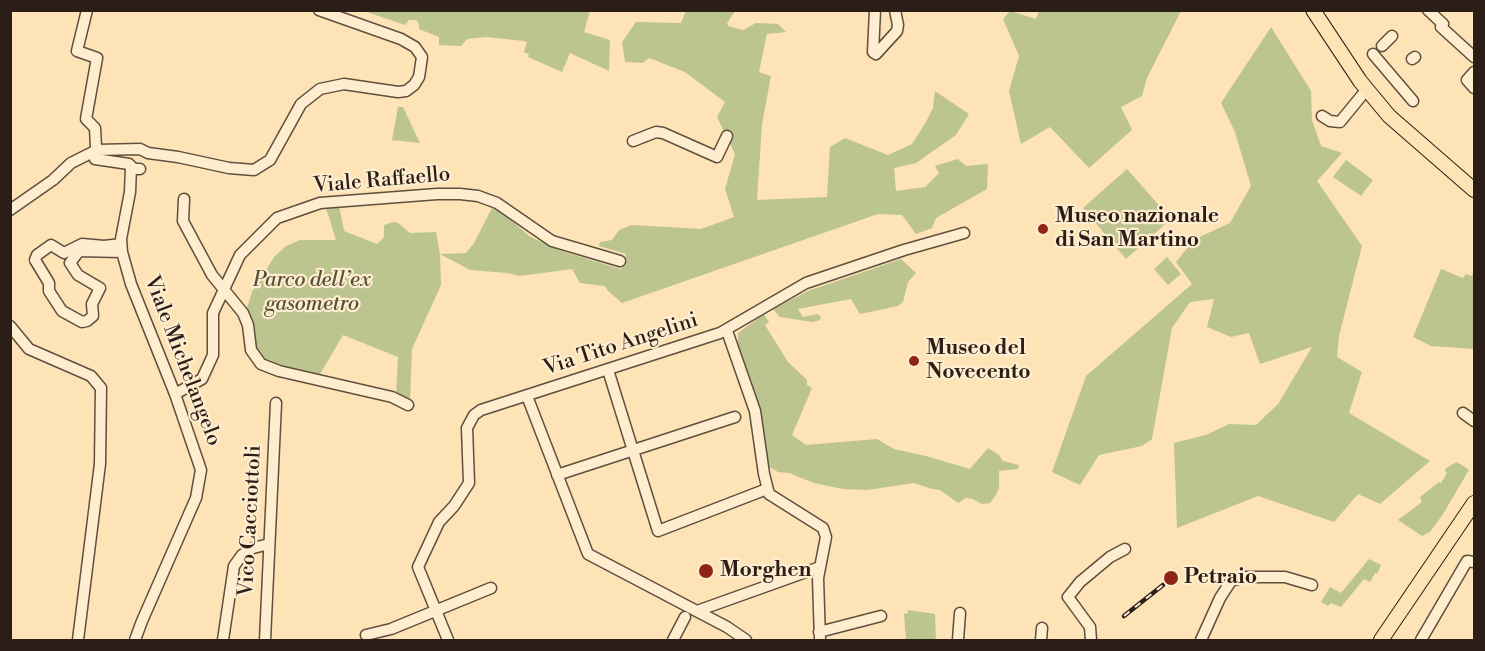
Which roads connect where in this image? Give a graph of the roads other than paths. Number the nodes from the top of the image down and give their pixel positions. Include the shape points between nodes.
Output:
1 (87, 10) edge
2 (319, 10) edge
3 (875, 10) edge
4 (895, 10) edge
5 (1312, 10) edge
6 (1428, 10) edge
7 (1392, 36) dead end
8 (1382, 46) dead end
9 (1373, 54) dead end
10 (1474, 57) edge
11 (1367, 89) junction
12 (1413, 101) dead end
13 (1322, 116) dead end
14 (727, 136) dead end
15 (633, 141) dead end
16 (98, 154) junction
17 (138, 160) junction
18 (1474, 190) edge
19 (184, 199) dead end
20 (10, 210) edge
21 (964, 233) dead end
22 (122, 248) junction
23 (620, 261) dead end
24 (223, 290) junction
25 (10, 326) edge
26 (727, 330) junction
27 (608, 370) junction
28 (175, 394) junction
29 (527, 396) junction
30 (276, 403) dead end
31 (408, 405) dead end
32 (1463, 414) dead end
33 (735, 417) dead end
34 (1474, 421) edge
35 (634, 450) junction
36 (557, 476) junction
37 (767, 489) junction
38 (1474, 503) edge
39 (269, 544) junction
40 (1125, 549) dead end
41 (1471, 561) edge
42 (820, 567) junction
43 (1312, 585) dead end
44 (491, 588) dead end
45 (436, 611) junction
46 (697, 611) junction
47 (960, 613) dead end
48 (881, 616) dead end
49 (685, 617) dead end
50 (1042, 628) dead end
51 (366, 635) dead end
52 (820, 636) edge
53 (1091, 639) edge
54 (78, 640) edge
55 (135, 640) edge
56 (223, 640) edge
57 (265, 640) edge
58 (448, 640) edge
59 (673, 640) edge
60 (746, 640) edge
61 (958, 640) edge
62 (1041, 640) edge
63 (1201, 640) edge
64 (1381, 640) edge
65 (1421, 640) edge

1 - 16 street via 77,51 97,58 86,119 96,128
2 - 17 street via 415,47 422,57 414,85 398,92 344,84 320,89 301,104 270,160 254,170 175,156
3 - 4 street via 876,54 897,31
5 - 11 main road
6 - 10 street
7 - 8 street
9 - 12 street
11 - 13 street via 1340,122
11 - 18 main road via 1399,126
14 - 15 street via 717,157 663,133
16 - 17 street
16 - 20 street via 78,159
17 - 22 street, Viale Michelangelo
19 - 24 street via 183,220
21 - 26 street, Via Tito Angelini via 806,283
22 - 22 street via 79,251 70,262 78,275 100,288 92,304 93,316 82,322 62,311 48,291 49,283 35,260 51,245 64,253 82,244
22 - 28 street, Viale Michelangelo via 131,284
23 - 24 street, Viale Raffaello via 552,241 498,203 478,196 436,194 320,203 277,218 240,255
24 - 28 street, Viale Raffaello via 213,313 213,355 202,379
24 - 31 street via 243,313 251,350 261,363 279,371 392,397
25 - 54 street via 29,349 91,376 101,388 100,464
26 - 27 street, Via Tito Angelini
26 - 37 street via 755,411
27 - 29 street, Via Tito Angelini
27 - 35 street
28 - 55 street, Viale Michelangelo via 201,470 196,498
29 - 36 street
29 - 45 street, Via Tito Angelini via 481,410 470,420 469,483 439,522 418,567
30 - 39 street, Vico Cacciottoli
32 - 34 street
33 - 35 street
35 - 36 street
35 - 37 street via 658,531
36 - 46 street via 588,554
37 - 42 street via 823,528 826,537
38 - 64 main road
39 - 56 street via 253,548 234,566
39 - 57 street, Vico Cacciottoli
40 - 53 street via 1080,582 1068,597 1089,627
41 - 65 street
42 - 46 street
42 - 52 street
43 - 63 street via 1285,577 1244,577 1232,581
44 - 45 street
45 - 51 street
45 - 58 street, Via Tito Angelini
46 - 60 street
47 - 61 street
48 - 52 street
49 - 59 street
50 - 62 street

